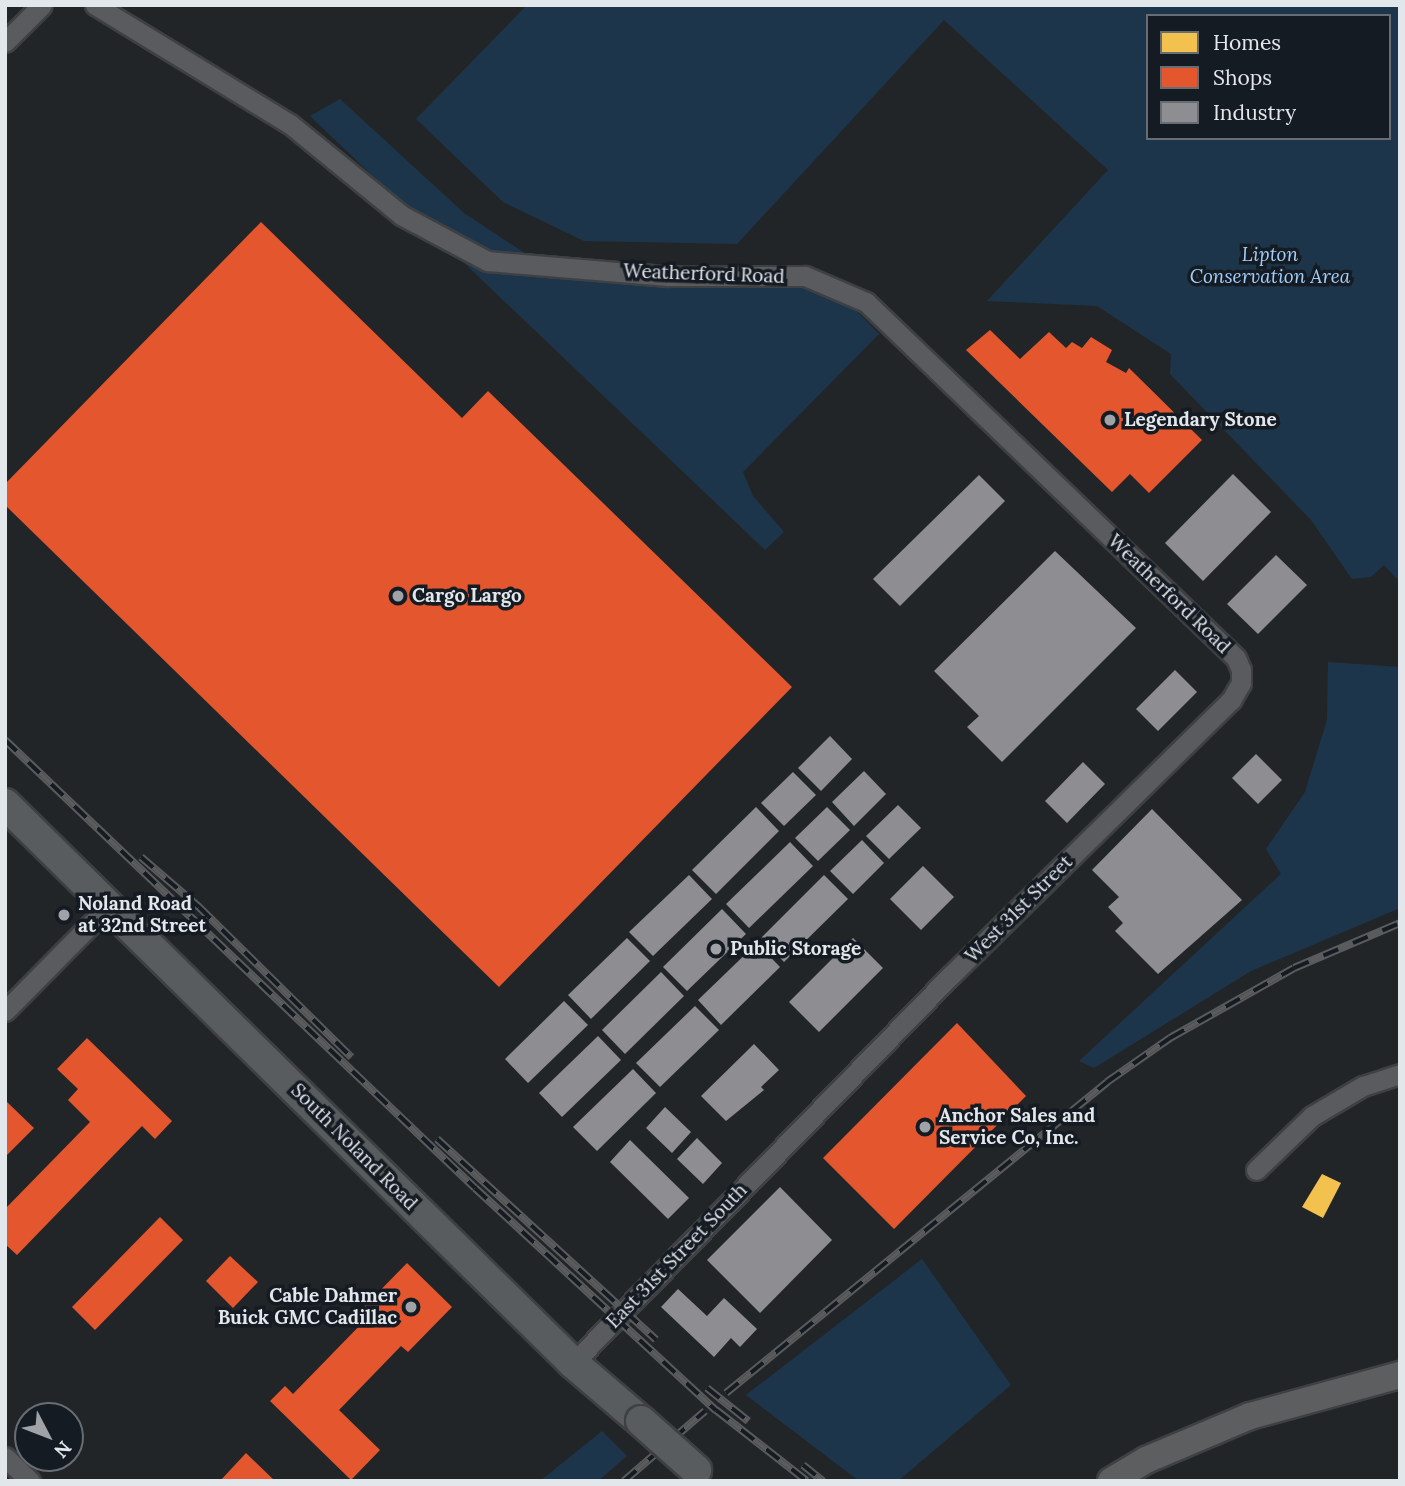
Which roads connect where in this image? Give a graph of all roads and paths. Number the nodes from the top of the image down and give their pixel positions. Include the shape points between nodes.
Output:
1 (42, 5) edge
2 (96, 5) edge
3 (5, 42) edge
4 (1238, 663) joint
5 (5, 804) edge
6 (109, 906) junction
7 (5, 1011) edge
8 (1400, 1074) edge
9 (782, 1150) joint
10 (1256, 1170) dead end
11 (573, 1363) junction
12 (1400, 1375) edge
13 (5, 1457) edge
14 (704, 1475) edge
15 (30, 1481) edge
16 (1111, 1481) edge

1 - 3 street
2 - 4 street, Weatherford Road via 290,124 401,215 487,261 667,276 805,276 866,302
4 - 9 street, West 31st Street via 1241,683 1231,700
5 - 6 main road, South Noland Road
6 - 7 street
6 - 11 main road, South Noland Road
8 - 10 street via 1363,1086 1312,1116
9 - 11 street, East 31st Street South
11 - 14 main road, South Noland Road, bridge
12 - 16 street via 1250,1416 1146,1460
13 - 15 street

